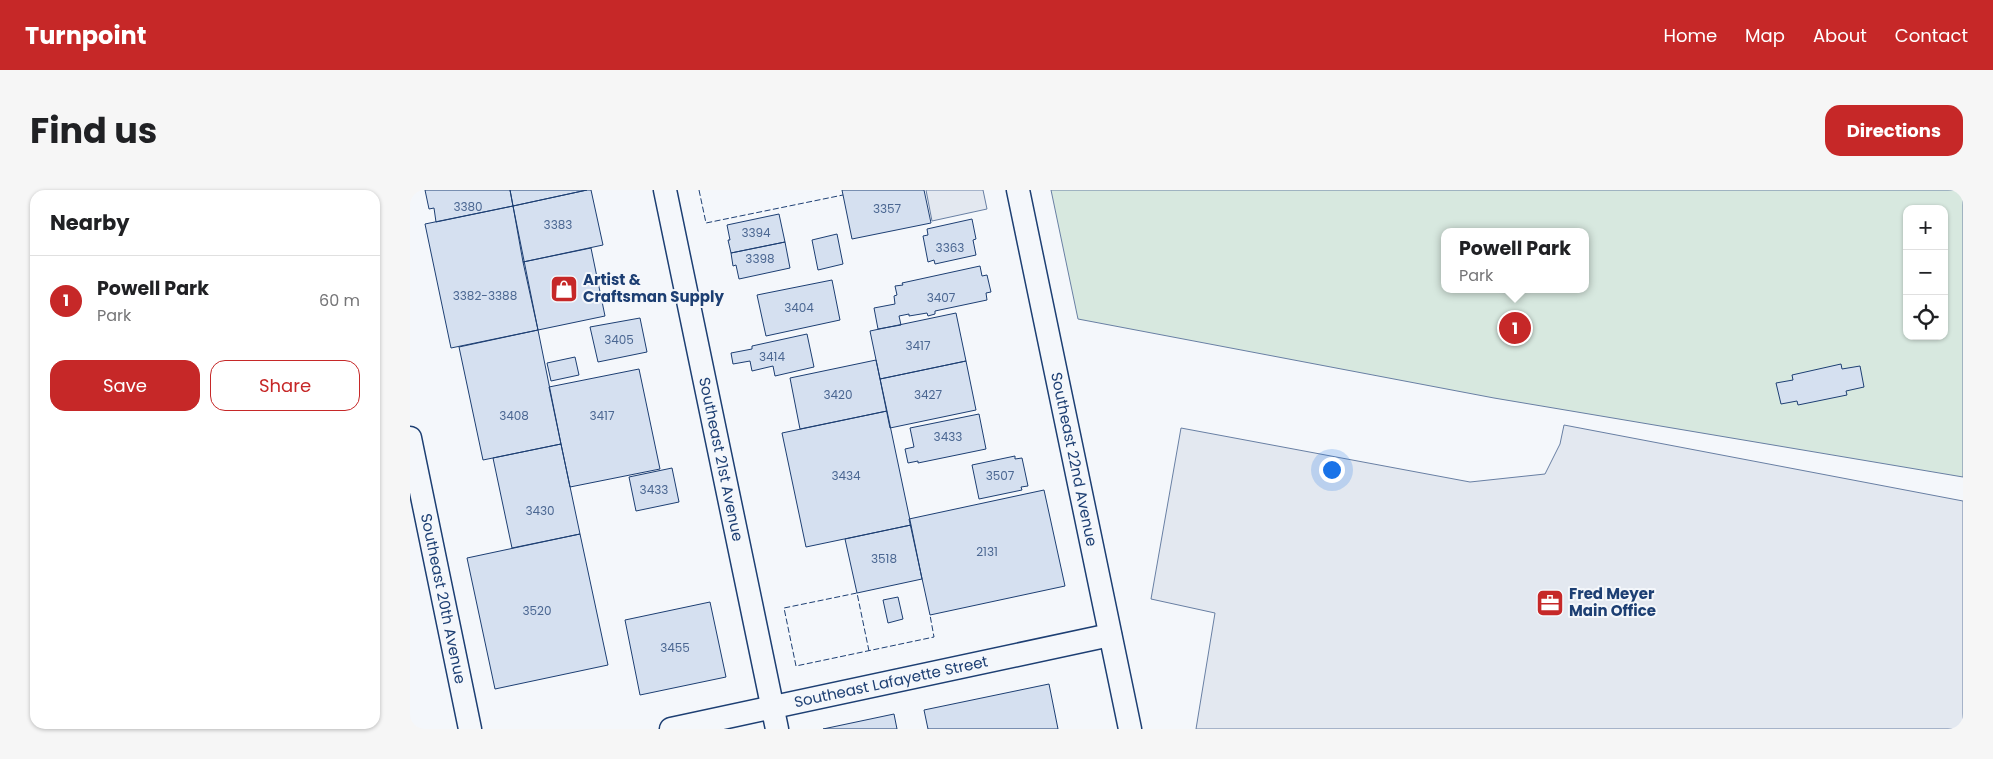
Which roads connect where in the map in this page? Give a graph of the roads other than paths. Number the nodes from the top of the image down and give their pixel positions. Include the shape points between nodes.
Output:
1 (665, 190) edge
2 (1018, 190) edge
3 (410, 438) edge
4 (1110, 635) junction
5 (772, 707) junction
6 (470, 729) edge
7 (671, 729) edge
8 (777, 729) edge
9 (1130, 729) edge

1 - 5 street, Southeast 21st Avenue
2 - 4 street, Southeast 22nd Avenue
3 - 6 street, Southeast 20th Avenue
4 - 5 street, Southeast Lafayette Street
4 - 9 street, Southeast 22nd Avenue
5 - 7 street, Southeast Lafayette Street
5 - 8 street, Southeast 21st Avenue

